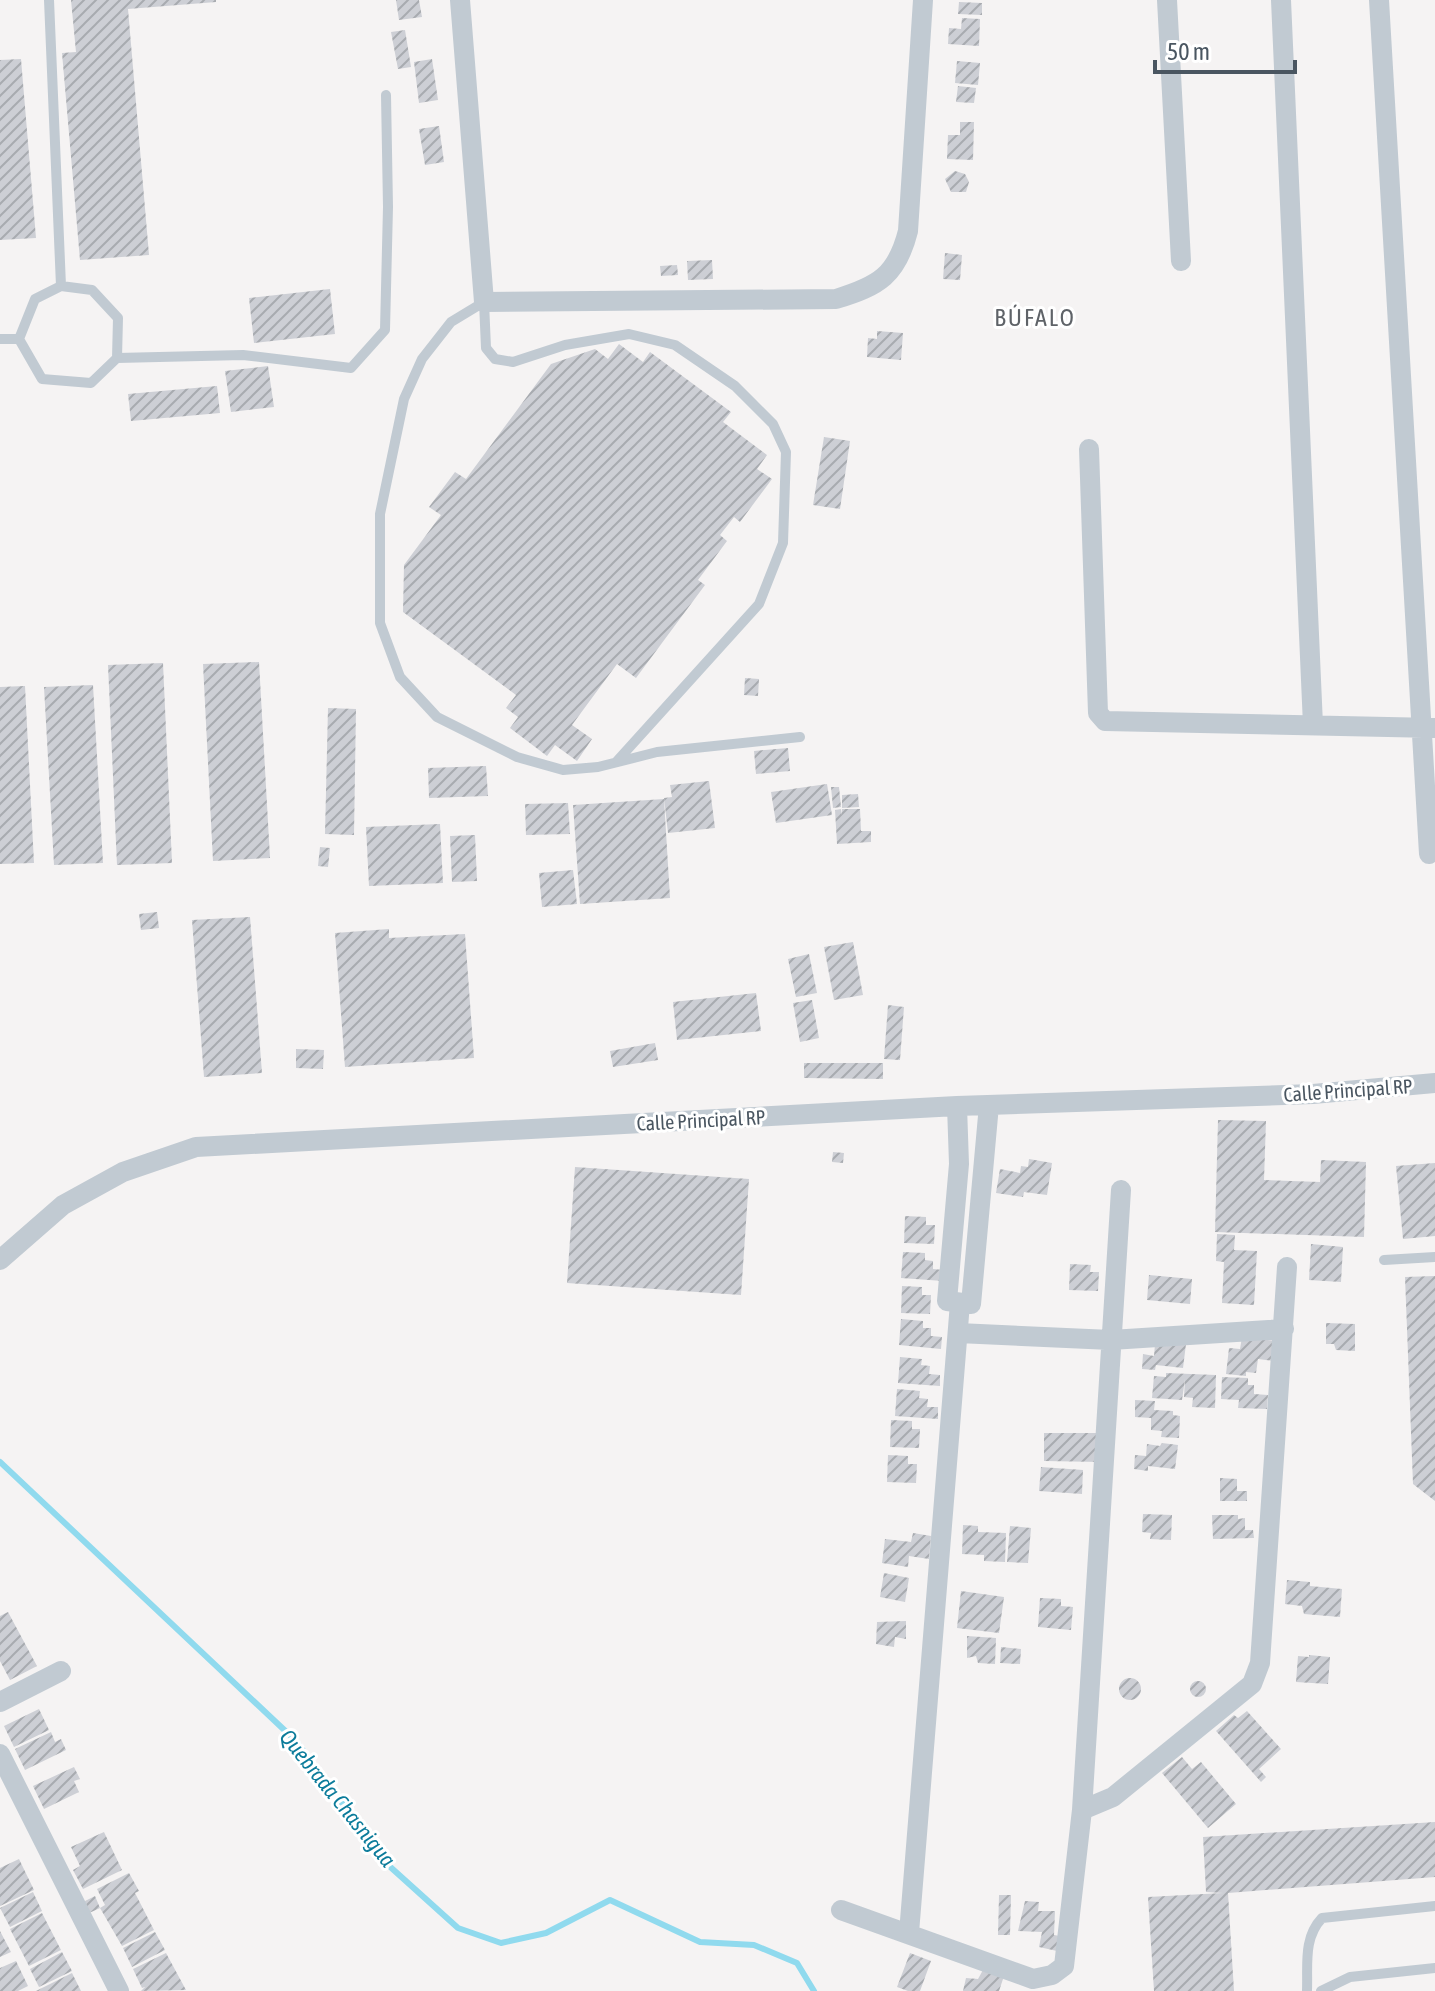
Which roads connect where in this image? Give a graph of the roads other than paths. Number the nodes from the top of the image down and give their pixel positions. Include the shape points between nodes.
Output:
1 (49, 0) edge
2 (460, 0) edge
3 (923, 0) edge
4 (1167, 0) edge
5 (1281, 0) edge
6 (1379, 0) edge
7 (386, 95) dead end
8 (1181, 261) dead end
9 (61, 286) junction
10 (484, 302) junction
11 (0, 339) edge
12 (19, 339) junction
13 (117, 358) junction
14 (1089, 449) dead end
15 (1313, 725) junction
16 (1429, 727) edge
17 (800, 737) dead end
18 (617, 761) junction
19 (1429, 854) dead end
20 (1435, 1083) edge
21 (989, 1105) junction
22 (957, 1106) junction
23 (1121, 1190) dead end
24 (1435, 1257) edge
25 (0, 1260) edge
26 (1384, 1260) dead end
27 (1287, 1267) dead end
28 (959, 1303) junction
29 (1284, 1329) junction
30 (958, 1333) junction
31 (1111, 1340) junction
32 (61, 1671) dead end
33 (0, 1702) edge
34 (0, 1754) edge
35 (1082, 1810) junction
36 (1435, 1906) edge
37 (841, 1910) dead end
38 (909, 1933) junction
39 (1435, 1968) edge
40 (119, 1991) edge
41 (1307, 1991) edge
42 (1321, 1991) edge

1 - 9 lane
2 - 10 street
3 - 10 street via 908,231 901,256 886,276 836,299
4 - 8 street
5 - 15 street
6 - 16 street
7 - 13 lane via 385,330 351,368 243,355
9 - 12 lane via 35,299
9 - 13 lane via 92,290 118,318
10 - 18 lane via 451,322 422,359 404,399 380,514 380,623 400,677 437,717 517,757 563,770
10 - 18 lane via 486,348 495,359 513,362 565,345 629,334 675,345 735,386 773,424 786,452 783,543 759,604
11 - 12 lane
12 - 13 lane via 42,379 91,383
14 - 15 street via 1100,718
15 - 16 street
16 - 19 street
17 - 18 lane
20 - 21 street, Calle Principal RP via 1313,1094
21 - 22 street, Calle Principal RP
21 - 28 street
22 - 25 street, Calle Principal RP via 196,1147 123,1172 63,1205
22 - 28 street
23 - 31 street
24 - 26 lane
27 - 29 street
28 - 30 street
29 - 31 street
29 - 35 street via 1260,1663 1252,1684 1113,1797
30 - 31 street
30 - 38 street
31 - 35 street
32 - 33 street
34 - 40 street
35 - 38 street via 1064,1966 1052,1975 1033,1979
36 - 41 lane via 1322,1918 1308,1940
37 - 38 street
39 - 42 lane via 1350,1977

